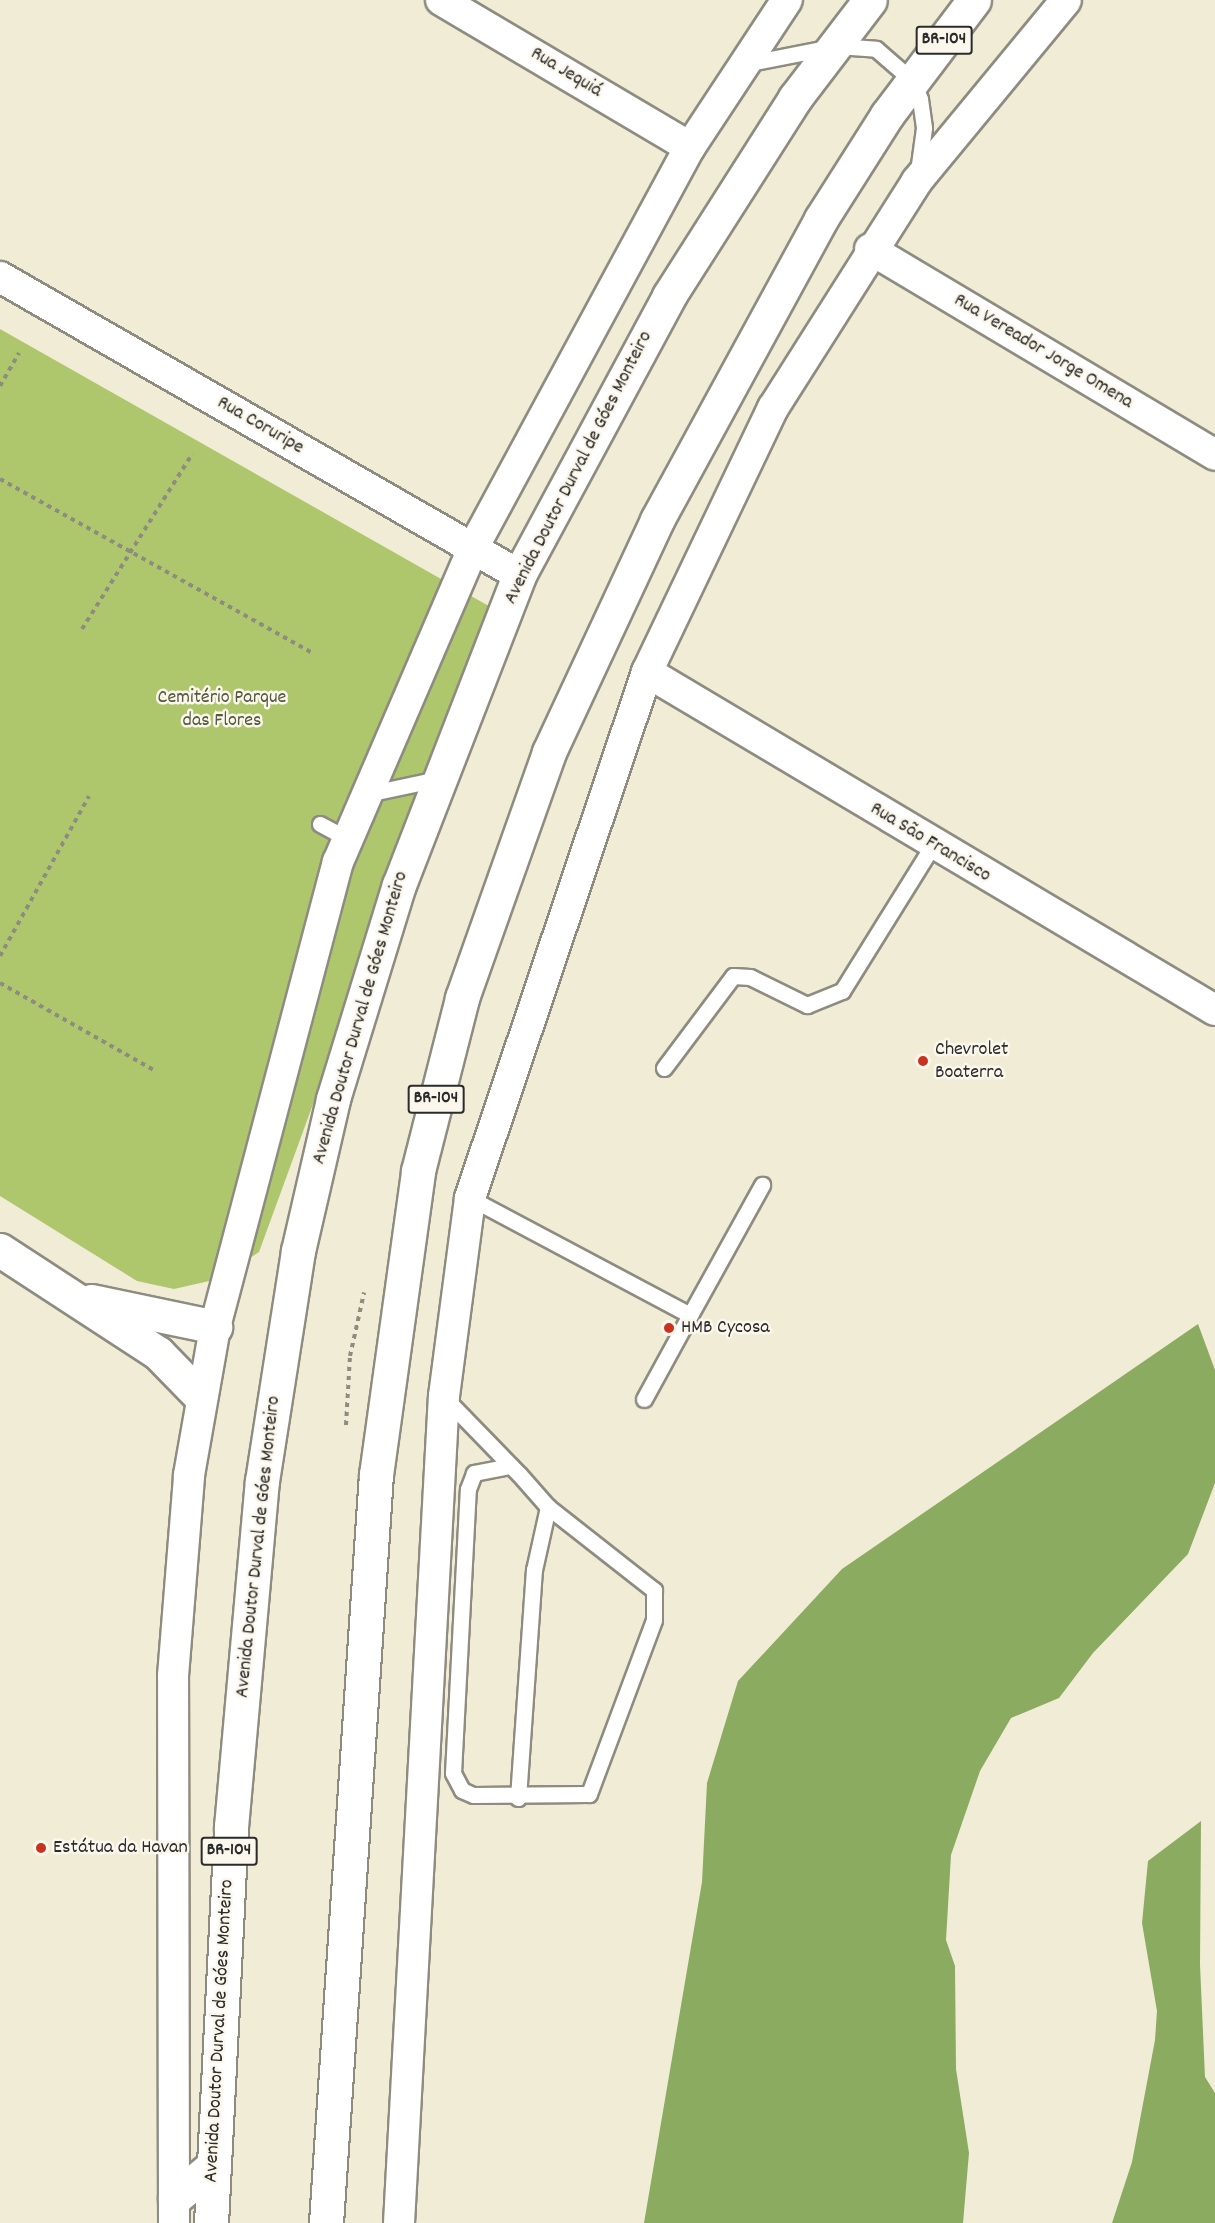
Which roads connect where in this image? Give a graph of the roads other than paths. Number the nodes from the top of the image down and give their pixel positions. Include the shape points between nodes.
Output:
1 (441, 0) edge
2 (787, 0) edge
3 (870, 0) edge
4 (974, 0) edge
5 (1066, 0) edge
6 (837, 46) junction
7 (743, 64) junction
8 (914, 81) junction
9 (690, 147) junction
10 (917, 181) junction
11 (870, 249) junction
12 (0, 277) edge
13 (1215, 455) edge
14 (472, 548) junction
15 (519, 575) junction
16 (646, 672) junction
17 (438, 779) junction
18 (367, 794) junction
19 (320, 824) dead end
20 (348, 839) junction
21 (933, 845) junction
22 (1214, 1007) edge
23 (664, 1068) dead end
24 (762, 1185) dead end
25 (470, 1198) junction
26 (0, 1250) edge
27 (81, 1298) junction
28 (690, 1315) junction
29 (215, 1327) junction
30 (199, 1395) junction
31 (444, 1396) junction
32 (644, 1399) dead end
33 (510, 1466) junction
34 (548, 1507) junction
35 (519, 1798) junction
36 (213, 2166) junction
37 (174, 2210) edge
38 (210, 2223) edge
39 (326, 2223) edge
40 (399, 2223) edge

1 - 9 street, Rua Jequiá
2 - 7 street
3 - 6 main road, Avenida Doutor Durval de Góes Monteiro / BR-104
4 - 8 main road, BR-104
5 - 10 street
6 - 7 lane
6 - 8 lane via 876,49
6 - 15 main road, Avenida Doutor Durval de Góes Monteiro / BR-104 via 795,98 669,296
7 - 9 street
8 - 10 lane via 924,128
8 - 39 main road, BR-104 via 827,210 744,353 596,641 549,752 462,998 418,1171 377,1463
9 - 14 street
10 - 11 street
11 - 13 street, Rua Vereador Jorge Omena
11 - 16 street via 773,408
12 - 14 street, Rua Coruripe
14 - 15 street, Rua Coruripe
14 - 18 street
15 - 17 main road, Avenida Doutor Durval de Góes Monteiro / BR-104
16 - 21 street, Rua São Francisco
16 - 25 street
17 - 18 lane
17 - 36 main road, Avenida Doutor Durval de Góes Monteiro / BR-104 via 399,885 337,1088 298,1251 262,1481 247,1640 231,1827
18 - 20 street
19 - 20 lane
20 - 29 street
21 - 22 street, Rua São Francisco
21 - 23 lane via 842,991 807,1005 750,977 733,976
24 - 28 lane
25 - 28 lane
25 - 31 street
26 - 27 main road
27 - 29 main road
27 - 30 main road via 176,1366
28 - 32 lane
29 - 30 street
30 - 37 street via 173,1676
31 - 33 lane
31 - 40 street
33 - 34 lane
33 - 35 lane via 480,1471 469,1480 450,1762 462,1790
34 - 35 lane via 534,1570
34 - 35 lane via 644,1578 657,1606 595,1786 580,1796
36 - 37 main road
36 - 38 main road, Avenida Doutor Durval de Góes Monteiro / BR-104

